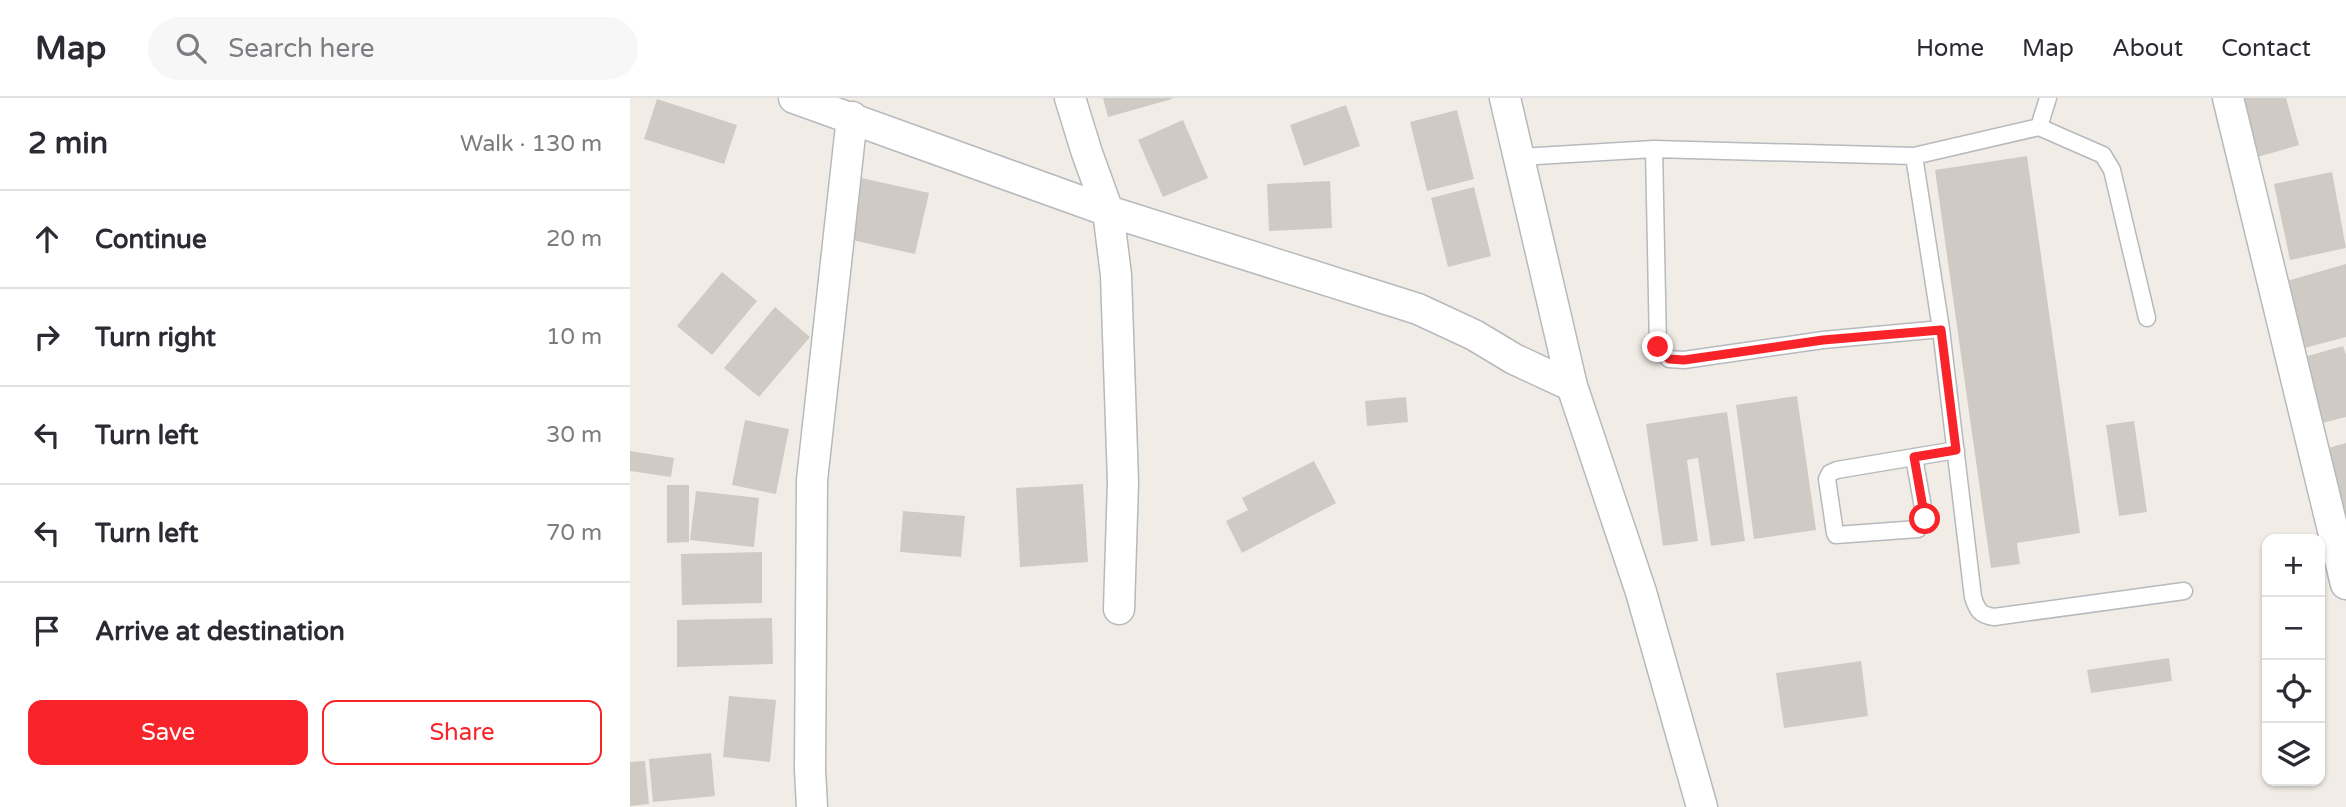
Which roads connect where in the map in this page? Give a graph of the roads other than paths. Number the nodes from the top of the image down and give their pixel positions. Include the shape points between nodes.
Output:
1 (794, 98) edge
2 (1070, 98) edge
3 (1505, 98) edge
4 (2048, 98) edge
5 (2228, 98) edge
6 (852, 117) junction
7 (2039, 127) junction
8 (1654, 149) junction
9 (1914, 156) junction
10 (1519, 158) junction
11 (1108, 211) junction
12 (2147, 318) dead end
13 (1941, 330) junction
14 (1573, 386) junction
15 (1956, 450) junction
16 (1914, 457) junction
17 (2346, 584) edge
18 (2184, 590) dead end
19 (1119, 609) dead end
20 (812, 807) edge
21 (1702, 807) edge

1 - 6 street
2 - 11 street
3 - 10 street
4 - 7 lane
5 - 17 street
6 - 11 street
6 - 20 street via 812,480
7 - 9 lane
7 - 12 lane via 2103,155 2112,170
8 - 9 lane
8 - 10 lane
8 - 13 lane via 1658,347 1669,359
9 - 13 lane
10 - 14 street
11 - 14 street via 1418,309
11 - 19 street via 1116,275 1123,482
13 - 15 lane
14 - 21 street via 1641,592
15 - 16 lane
15 - 18 lane via 1973,597 1984,616
16 - 16 lane via 1923,525 1836,535 1827,479 1830,473

